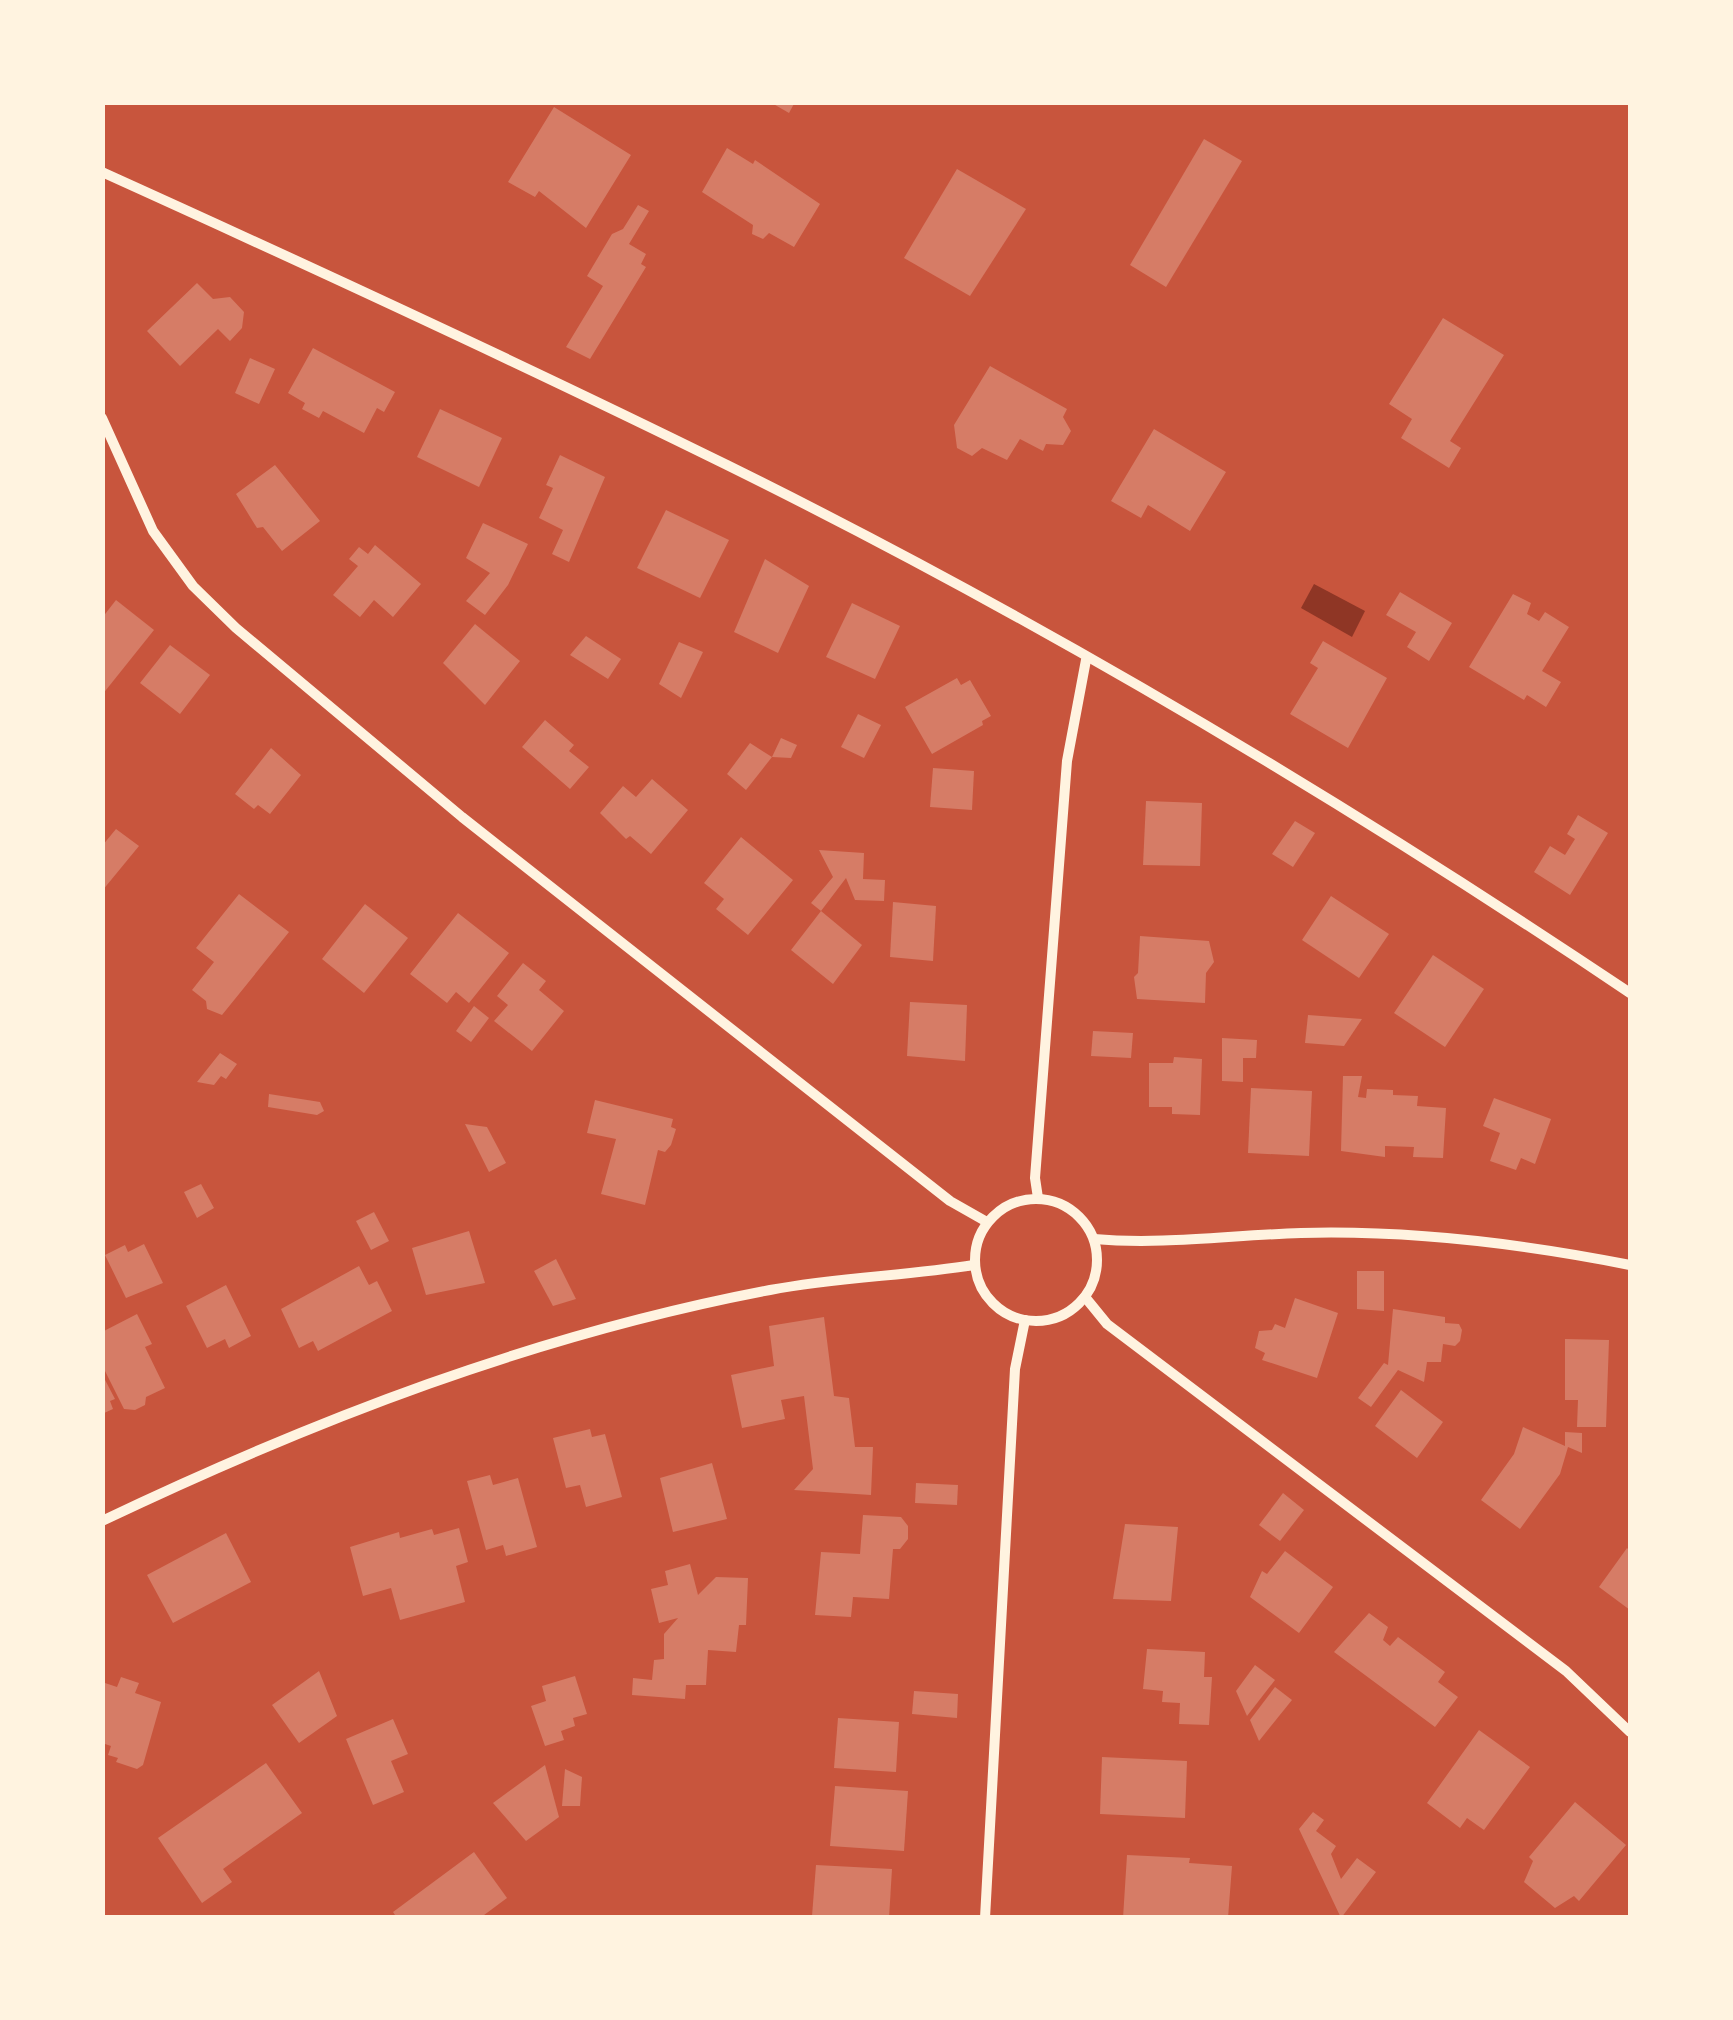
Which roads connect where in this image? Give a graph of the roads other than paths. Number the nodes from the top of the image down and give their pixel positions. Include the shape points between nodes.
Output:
1 (102, 172) edge
2 (102, 418) edge
3 (1086, 660) junction
4 (1630, 993) edge
5 (1038, 1198) junction
6 (987, 1222) junction
7 (1094, 1239) junction
8 (974, 1265) junction
9 (1630, 1265) edge
10 (1085, 1296) junction
11 (1025, 1320) junction
12 (102, 1521) edge
13 (1630, 1732) edge
14 (985, 1918) edge

1 - 3 street via 730,467
2 - 6 street via 153,532 236,628 508,853 950,1202
3 - 4 street via 1230,740
3 - 5 street via 1067,761
5 - 6 street via 1018,1200
5 - 7 street via 1072,1209
6 - 8 street
7 - 9 street via 1136,1243 1305,1232 1439,1238
7 - 10 street via 1098,1259
8 - 11 street via 990,1302
8 - 12 street via 768,1290 478,1366 267,1445
10 - 11 street via 1058,1317
10 - 13 street via 1107,1324 1566,1671
11 - 14 street via 1015,1369

